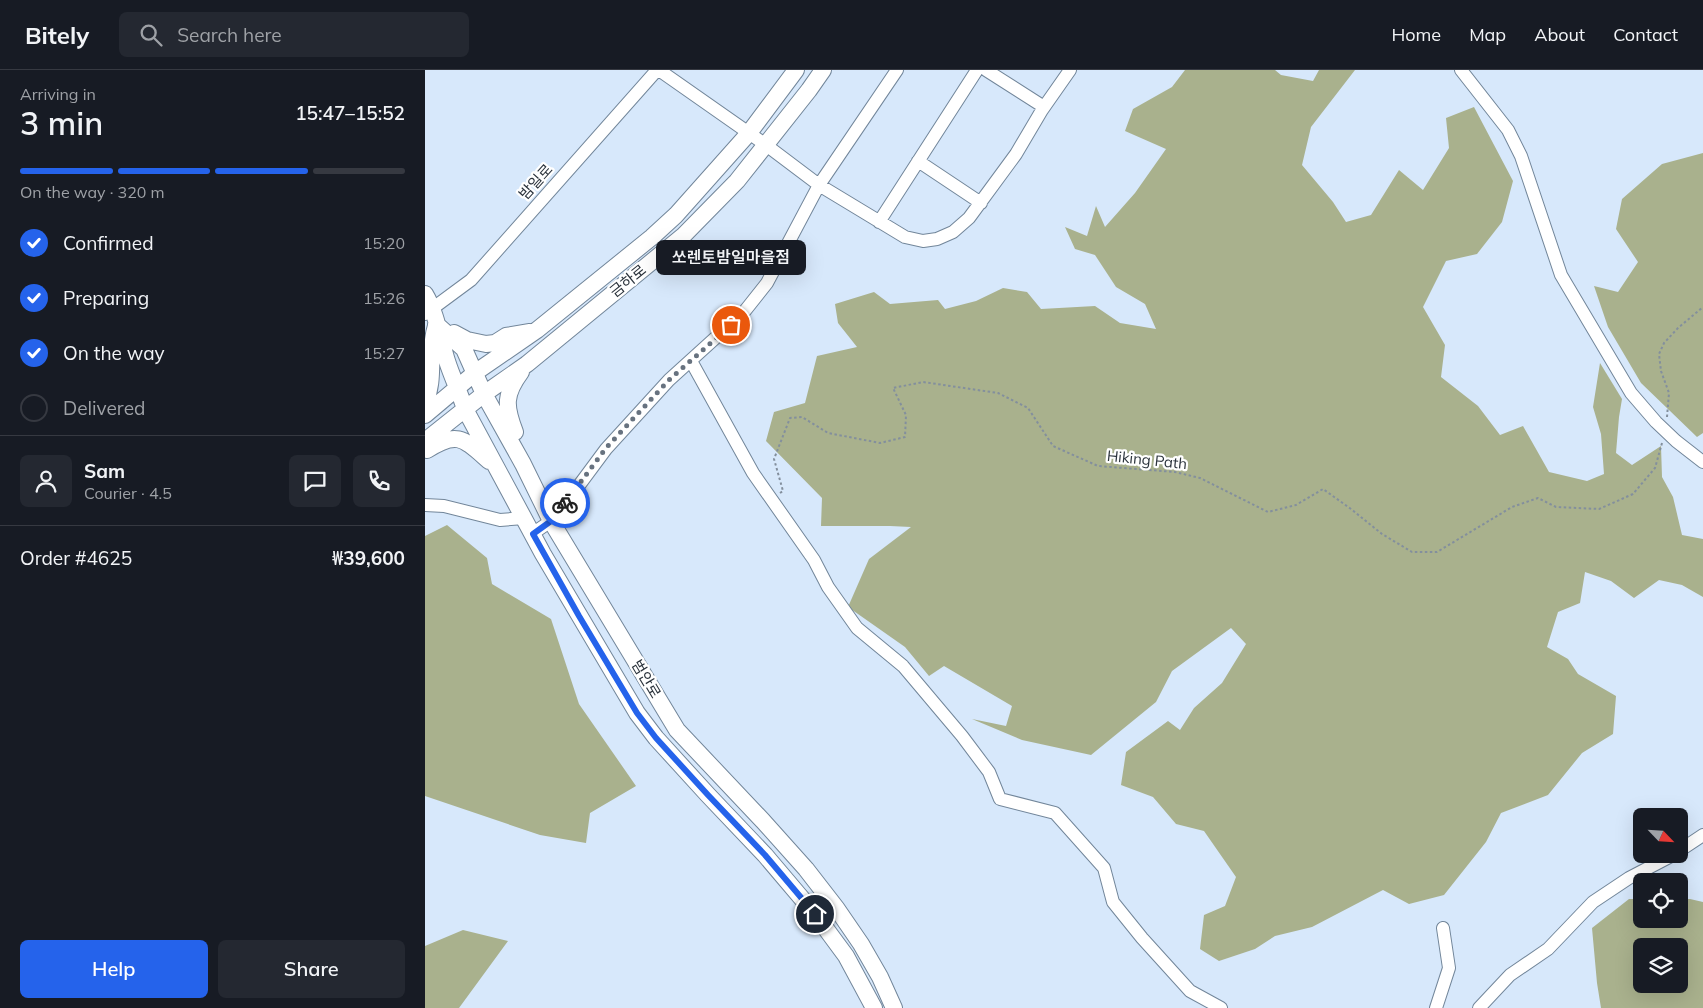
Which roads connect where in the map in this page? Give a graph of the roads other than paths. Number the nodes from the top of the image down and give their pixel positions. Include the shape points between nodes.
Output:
1 (658, 70) edge
2 (796, 70) edge
3 (823, 70) edge
4 (897, 70) edge
5 (977, 70) edge
6 (986, 70) edge
7 (1070, 70) edge
8 (1461, 70) edge
9 (1044, 107) junction
10 (749, 133) junction
11 (766, 145) junction
12 (918, 162) junction
13 (819, 185) junction
14 (981, 203) junction
15 (879, 222) junction
16 (430, 310) edge
17 (537, 330) junction
18 (691, 362) junction
19 (527, 364) junction
20 (476, 372) junction
21 (458, 386) junction
22 (484, 394) junction
23 (425, 403) edge
24 (465, 409) junction
25 (425, 415) edge
26 (425, 441) edge
27 (425, 451) edge
28 (1703, 462) edge
29 (523, 464) junction
30 (496, 466) junction
31 (425, 505) edge
32 (524, 518) junction
33 (551, 521) junction
34 (533, 534) junction
35 (1703, 835) edge
36 (1688, 845) edge
37 (1658, 863) edge
38 (1443, 928) dead end
39 (874, 1008) edge
40 (894, 1008) edge
41 (1221, 1008) edge
42 (1436, 1008) edge
43 (1479, 1008) edge

1 - 10 street
1 - 16 street, 밤일로 via 471,280
2 - 10 main road, 금하로
3 - 11 main road, 금하로
4 - 13 street
5 - 12 street
6 - 9 street
7 - 9 street
8 - 28 street via 1513,138 1561,275 1631,392 1676,442
9 - 14 street
10 - 11 street
10 - 17 main road, 금하로 via 652,238
11 - 13 street
11 - 19 main road, 금하로 via 737,181 683,236
12 - 14 street
12 - 15 street
13 - 15 street
13 - 18 street via 767,283 744,312
14 - 15 street via 953,232 937,239 923,241 905,236
16 - 17 main road via 467,340 485,344
16 - 20 main road, 범안로 via 464,349
16 - 21 main road, 범안로
16 - 23 main road via 432,380
17 - 20 main road, 금하로
18 - 33 street via 669,380 606,448
18 - 41 street via 753,473 857,628 903,666 956,729 989,772 1000,799 1055,813 1104,868 1113,902 1142,938 1190,991
19 - 22 main road, 금하로
19 - 29 main road via 511,387 507,401
20 - 21 main road, 금하로
20 - 22 main road, 범안로
21 - 24 main road, 범안로
21 - 25 main road, 금하로
22 - 24 main road, 금하로
22 - 29 main road, 범안로
24 - 26 main road, 금하로
24 - 30 main road, 범안로
27 - 30 main road via 452,438 471,444
29 - 33 main road, 범안로
30 - 32 main road, 범안로
31 - 32 street via 444,506 500,520
32 - 34 main road, 범안로
33 - 34 street
33 - 40 main road, 범안로 via 677,730 763,821 832,902 880,976
34 - 39 main road, 범안로 via 637,713 815,914 846,956
35 - 36 street
37 - 43 street via 1593,902 1548,949 1510,976
38 - 42 street via 1449,968

